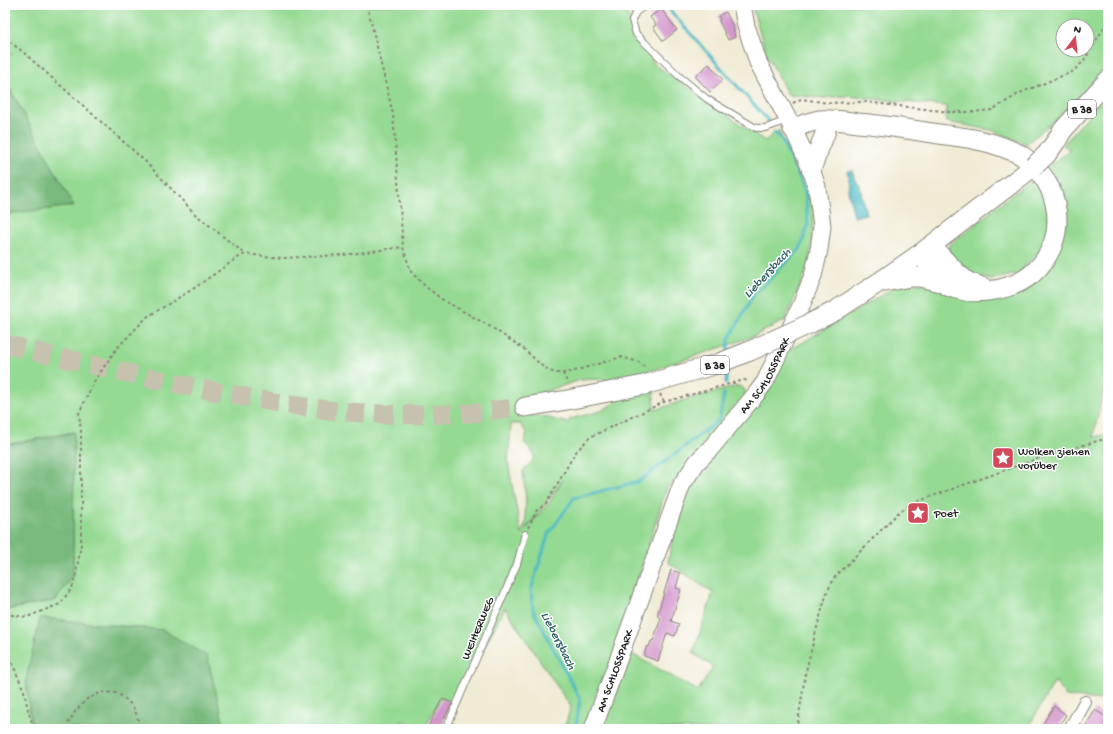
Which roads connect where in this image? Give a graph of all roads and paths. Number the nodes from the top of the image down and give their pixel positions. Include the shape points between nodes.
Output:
1 (367, 5) edge
2 (646, 5) edge
3 (742, 5) edge
4 (1108, 21) edge
5 (5, 38) edge
6 (1108, 80) edge
7 (789, 122) junction
8 (855, 122) junction
9 (826, 131) junction
10 (811, 169) junction
11 (403, 247) junction
12 (928, 248) junction
13 (245, 254) junction
14 (940, 282) junction
15 (878, 283) junction
16 (992, 290) junction
17 (563, 373) junction
18 (651, 382) junction
19 (764, 382) junction
20 (568, 384) dead end
21 (664, 402) junction
22 (525, 406) tunnel mouth
23 (1108, 438) edge
24 (525, 534) joint
25 (5, 614) edge
26 (5, 646) edge
27 (1085, 702) dead end
28 (40, 729) edge
29 (65, 729) edge
30 (141, 729) edge
31 (446, 729) edge
32 (593, 729) edge
33 (797, 729) edge
34 (1070, 729) edge

1 - 11 path via 393,114
2 - 7 lane via 636,12 632,20 636,34 707,99 756,128
3 - 7 street, AM SCHLOSSPARK via 758,62
4 - 7 path via 1083,62 1072,72 1020,93 992,110 950,112 865,102 800,99
5 - 13 path via 145,161 196,214
6 - 12 main road, B 38, bridge via 1034,167
7 - 8 main road
7 - 9 main road via 812,135
7 - 10 street, AM SCHLOSSPARK
8 - 9 main road
8 - 16 main road via 974,139 998,145 1020,154 1039,170 1050,187 1056,206 1057,225 1051,248 1031,274 1006,288
9 - 10 main road
10 - 19 street, AM SCHLOSSPARK via 817,187 822,226 819,250 813,276 801,306
11 - 13 path via 343,255 282,258
11 - 17 path via 411,272 426,287 524,349 542,366 554,373
12 - 14 main road via 929,268
12 - 15 main road, B 38
12 - 16 main road via 968,282
13 - 25 path via 147,317 116,348 95,380 79,413 81,544 72,588 60,604 27,617
14 - 15 main road via 910,277
14 - 16 main road via 956,290 973,293
15 - 18 main road, B 38, bridge via 835,311 750,351 717,364
17 - 18 path via 621,357 639,362
17 - 20 path
18 - 21 path
18 - 22 main road, B 38
19 - 21 path via 744,380
19 - 32 street, AM SCHLOSSPARK via 697,462 682,484
21 - 24 path via 590,437 575,453 546,504 536,510
23 - 33 path via 1039,458 914,503 900,512 835,577 827,592 805,676
24 - 31 lane, WEIHERWEG via 517,564
26 - 28 path via 24,691 32,723
27 - 34 street
29 - 30 path via 87,699 102,692 117,693 128,701 135,710

